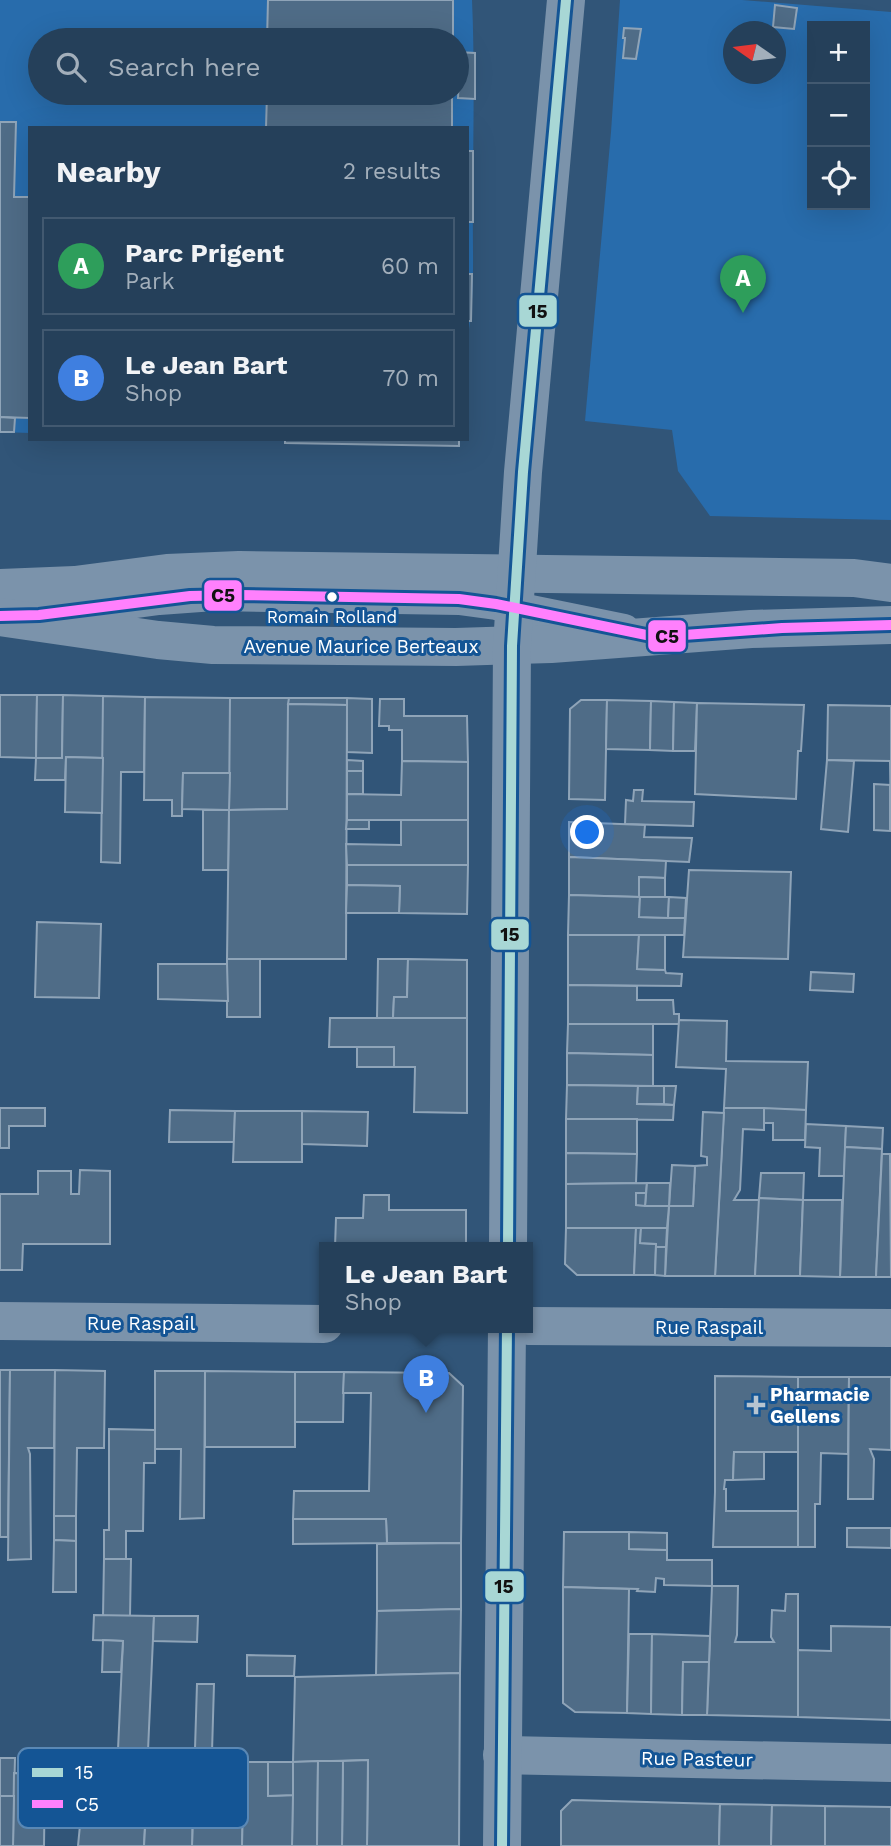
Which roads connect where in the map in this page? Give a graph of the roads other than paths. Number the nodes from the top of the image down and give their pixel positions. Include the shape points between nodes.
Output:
1 (566, 0) edge
2 (891, 583) edge
3 (0, 588) edge
4 (515, 591) junction
5 (0, 616) edge
6 (891, 625) edge
7 (656, 637) junction
8 (512, 646) junction
9 (508, 1242) edge
10 (0, 1321) edge
11 (319, 1324) edge
12 (533, 1326) edge
13 (891, 1328) edge
14 (507, 1333) edge
15 (502, 1755) junction
16 (891, 1763) edge
17 (502, 1846) edge

1 - 4 street
2 - 4 street via 854,579
3 - 4 street via 216,571
4 - 5 lane via 480,601 214,595
4 - 7 lane
4 - 8 street
5 - 8 street, Avenue Maurice Berteaux via 214,645
6 - 7 street, Avenue Maurice Berteaux
7 - 8 street, Avenue Maurice Berteaux
8 - 9 street
10 - 11 street, Rue Raspail
12 - 13 street, Rue Raspail
14 - 15 street
15 - 16 street, Rue Pasteur
15 - 17 street

